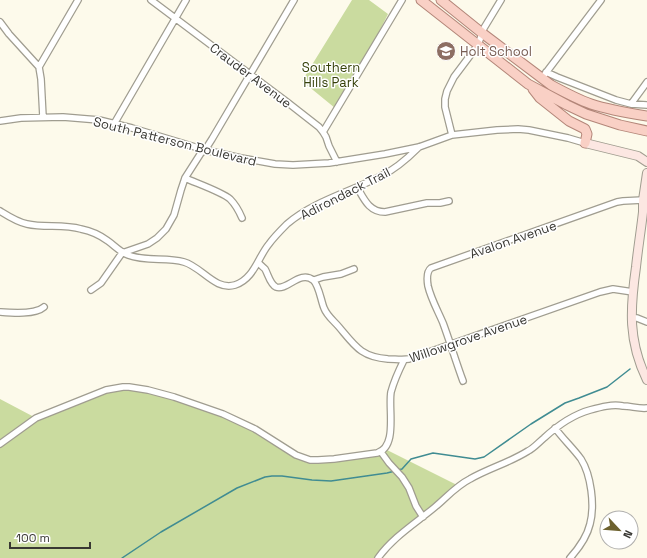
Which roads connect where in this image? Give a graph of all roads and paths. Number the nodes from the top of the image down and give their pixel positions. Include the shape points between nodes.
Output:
1 (78, 0) edge
2 (151, 0) edge
3 (186, 0) edge
4 (294, 0) edge
5 (402, 0) edge
6 (421, 0) edge
7 (441, 0) edge
8 (501, 0) edge
9 (601, 0) edge
10 (175, 18) junction
11 (0, 22) edge
12 (482, 33) junction
13 (478, 45) junction
14 (39, 67) junction
15 (250, 74) junction
16 (544, 75) junction
17 (647, 82) edge
18 (528, 84) junction
19 (631, 104) junction
20 (647, 105) edge
21 (647, 116) edge
22 (43, 117) junction
23 (0, 121) edge
24 (114, 124) junction
25 (647, 131) edge
26 (323, 132) junction
27 (452, 135) junction
28 (585, 143) junction
29 (419, 146) junction
30 (205, 150) junction
31 (337, 162) junction
32 (647, 162) edge
33 (647, 173) edge
34 (185, 178) junction
35 (357, 187) junction
36 (643, 200) junction
37 (449, 201) dead end
38 (0, 211) edge
39 (242, 218) dead end
40 (122, 253) junction
41 (258, 262) junction
42 (354, 269) dead end
43 (314, 280) junction
44 (92, 290) dead end
45 (633, 292) junction
46 (44, 306) dead end
47 (0, 312) edge
48 (631, 318) junction
49 (647, 322) edge
50 (450, 345) junction
51 (404, 360) junction
52 (647, 380) edge
53 (463, 381) dead end
54 (647, 408) edge
55 (555, 428) junction
56 (0, 444) edge
57 (381, 452) junction
58 (423, 517) junction
59 (378, 558) edge
60 (570, 558) edge

1 - 14 street
2 - 10 street, Crauder Avenue
3 - 10 street
4 - 15 street
5 - 26 street
6 - 13 main road
7 - 12 main road
8 - 12 street
9 - 16 street
10 - 15 street, Crauder Avenue
10 - 24 street
11 - 14 street
12 - 13 street
12 - 16 main road via 529,68
13 - 18 main road
13 - 27 street via 454,77 447,91 445,107
14 - 22 street
15 - 26 street, Crauder Avenue
15 - 30 street
16 - 19 street via 557,77
16 - 21 main road via 551,85 578,99
17 - 19 street
18 - 25 main road via 586,114
18 - 28 main road via 555,110 584,129 587,134
19 - 20 street
22 - 23 street, South Patterson Boulevard
22 - 24 street, South Patterson Boulevard via 85,118
24 - 30 street, South Patterson Boulevard
26 - 31 street, Crauder Avenue
27 - 28 street, South Patterson Boulevard via 518,129
27 - 29 street, South Patterson Boulevard
28 - 32 main road via 640,157
29 - 31 street, South Patterson Boulevard
29 - 35 street, Adirondack Trail via 389,172
30 - 31 street, South Patterson Boulevard via 275,164
30 - 34 street via 200,153
33 - 36 main road
34 - 39 street via 227,196
34 - 40 street via 174,215 166,229 148,244
35 - 37 street via 366,203 380,212
35 - 41 street, Adirondack Trail via 295,218 268,244
36 - 45 main road
36 - 50 street, Avalon Avenue via 617,202 431,268 428,273 430,293
38 - 40 street, Adirondack Trail via 27,224 85,230 102,236
40 - 41 street, Adirondack Trail via 149,260 187,263 215,281 229,286 244,280
40 - 44 street via 101,283
41 - 43 street via 277,287 305,278
42 - 43 street
43 - 51 street, Willowgrove Avenue via 324,309 359,350 378,358
45 - 48 main road
45 - 50 street, Willowgrove Avenue via 600,292
46 - 47 street via 38,311
48 - 49 street
48 - 52 main road via 634,346
50 - 51 street, Willowgrove Avenue
50 - 53 street
51 - 57 street via 391,393 389,441 385,450
54 - 55 street via 614,405 602,407 574,416
55 - 58 street via 528,451 469,479
55 - 60 street via 585,467 591,489 590,524 582,542
56 - 57 street via 36,418 106,390 129,387 174,397 235,418 296,455 310,460
57 - 58 street via 402,476
58 - 59 street via 391,543

